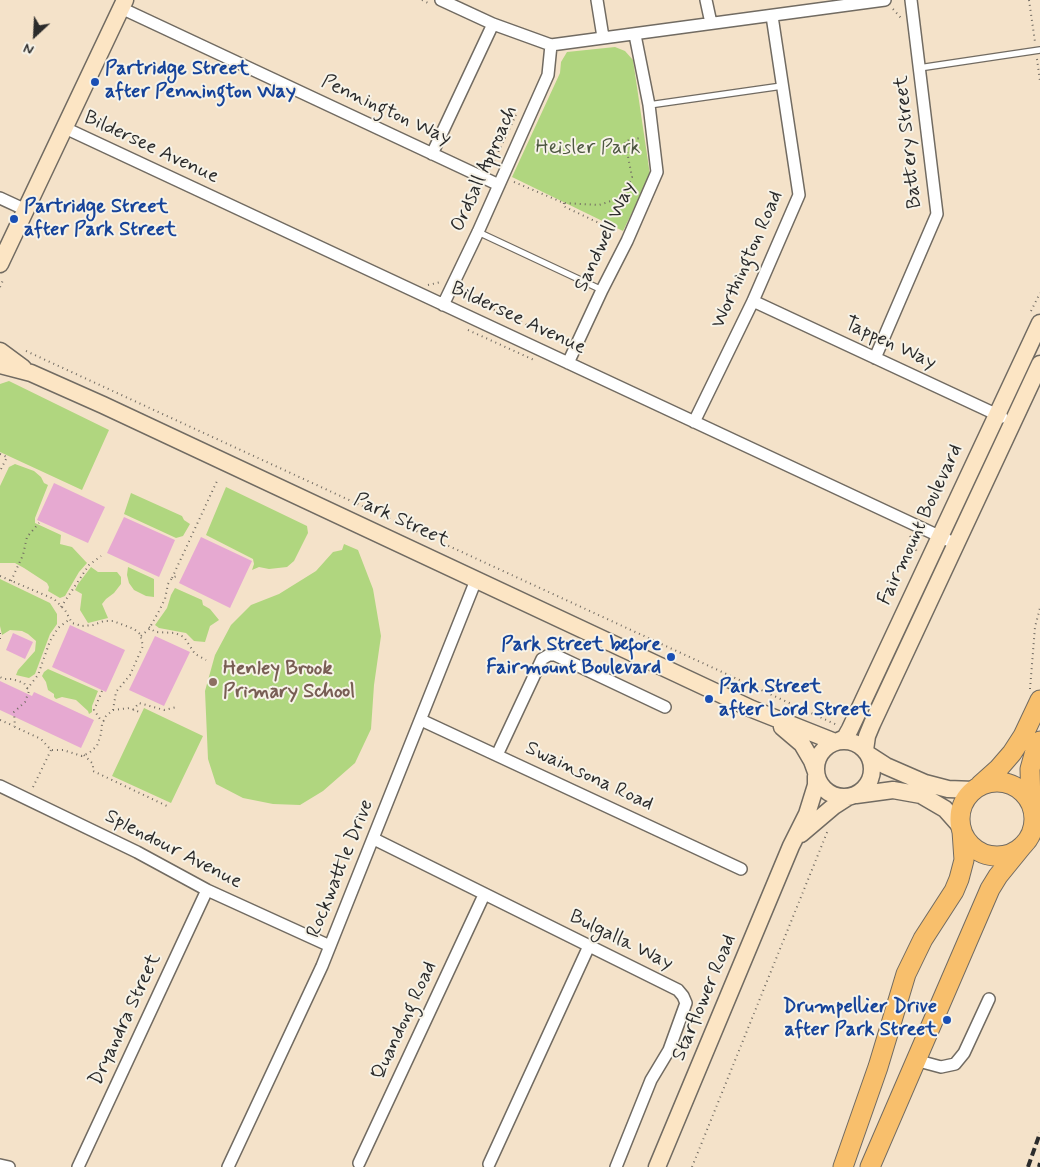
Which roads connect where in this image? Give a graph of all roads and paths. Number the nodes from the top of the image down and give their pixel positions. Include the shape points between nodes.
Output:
1 (441, 0) edge
2 (597, 0) edge
3 (706, 0) edge
4 (911, 0) edge
5 (846, 3) edge
6 (123, 4) edge
7 (887, 4) edge
8 (772, 16) junction
9 (902, 20) dead end
10 (710, 23) junction
11 (493, 24) junction
12 (635, 35) junction
13 (603, 38) junction
14 (551, 45) junction
15 (1040, 50) edge
16 (919, 68) junction
17 (782, 86) junction
18 (649, 105) junction
19 (519, 109) dead end
20 (65, 128) junction
21 (652, 135) junction
22 (432, 154) junction
23 (478, 175) junction
24 (511, 181) dead end
25 (499, 185) junction
26 (0, 198) edge
27 (564, 203) junction
28 (26, 210) junction
29 (478, 232) junction
30 (623, 234) dead end
31 (2, 270) edge
32 (444, 281) dead end
33 (422, 287) dead end
34 (0, 288) edge
35 (602, 290) junction
36 (752, 301) junction
37 (443, 305) junction
38 (1040, 323) edge
39 (461, 325) dead end
40 (18, 348) dead end
41 (0, 350) edge
42 (875, 358) junction
43 (536, 361) dead end
44 (568, 363) junction
45 (1040, 364) edge
46 (0, 365) edge
47 (31, 373) junction
48 (996, 414) junction
49 (694, 422) junction
50 (1012, 422) junction
51 (0, 454) edge
52 (0, 471) edge
53 (216, 481) dead end
54 (39, 522) dead end
55 (908, 530) dead end
56 (940, 536) junction
57 (956, 544) junction
58 (918, 554) dead end
59 (102, 556) dead end
60 (179, 574) dead end
61 (0, 576) edge
62 (172, 578) junction
63 (476, 580) junction
64 (11, 581) junction
65 (61, 606) junction
66 (1040, 608) edge
67 (70, 619) junction
68 (149, 627) junction
69 (0, 633) edge
70 (141, 636) junction
71 (0, 642) edge
72 (206, 660) dead end
73 (0, 677) edge
74 (28, 689) junction
75 (102, 691) dead end
76 (1034, 698) edge
77 (177, 707) dead end
78 (665, 707) dead end
79 (752, 709) junction
80 (113, 710) junction
81 (133, 710) junction
82 (139, 712) dead end
83 (840, 719) dead end
84 (0, 720) edge
85 (104, 720) junction
86 (421, 720) junction
87 (15, 727) junction
88 (837, 742) junction
89 (1040, 742) edge
90 (51, 750) junction
91 (867, 752) junction
92 (84, 755) junction
93 (497, 755) junction
94 (816, 774) junction
95 (0, 786) edge
96 (33, 787) dead end
97 (976, 789) junction
98 (852, 796) junction
99 (1031, 804) junction
100 (167, 806) dead end
101 (829, 828) dead end
102 (962, 829) junction
103 (374, 839) junction
104 (1024, 844) junction
105 (791, 846) junction
106 (741, 869) dead end
107 (207, 890) junction
108 (484, 895) junction
109 (330, 946) junction
110 (589, 946) junction
111 (988, 999) dead end
112 (915, 1060) junction
113 (360, 1163) dead end
114 (489, 1164) dead end
115 (0, 1165) edge
116 (9, 1167) edge
117 (78, 1167) edge
118 (228, 1167) edge
119 (616, 1167) edge
120 (657, 1167) edge
121 (692, 1167) edge
122 (844, 1167) edge
123 (870, 1167) edge

1 - 11 street
2 - 13 street
3 - 10 street
4 - 16 street, Battery Street
5 - 7 street
5 - 8 street
6 - 20 main road
6 - 22 street, Pennington Way
7 - 9 path
8 - 10 street
8 - 17 street, Worthington Road
10 - 12 street
11 - 14 street
11 - 22 street
12 - 13 street
12 - 18 street, Sandwell Way
13 - 14 street
14 - 25 street, Ordsall Approach via 548,75
15 - 16 lane
16 - 42 street, Battery Street via 937,214
17 - 18 lane
17 - 36 street, Worthington Road via 799,195
18 - 21 street, Sandwell Way
19 - 23 path via 493,163 480,169
20 - 28 main road
20 - 37 street, Bildersee Avenue
21 - 27 path via 625,141 632,177 618,199 599,204
21 - 35 street, Sandwell Way via 657,172
22 - 23 street, Pennington Way
23 - 25 street, Pennington Way
24 - 27 path
25 - 29 street, Ordsall Approach
26 - 28 street
27 - 30 path via 562,206
28 - 31 main road
29 - 35 lane
29 - 37 street, Ordsall Approach
31 - 34 path
32 - 33 path
35 - 44 street, Sandwell Way
36 - 42 street, Tappen Way
36 - 49 street, Worthington Road
37 - 44 street, Bildersee Avenue
38 - 48 main road, Fairmount Boulevard
39 - 43 path
40 - 83 path via 837,725
41 - 47 main road, Park Street
42 - 48 street, Tappen Way
44 - 49 street, Bildersee Avenue
45 - 50 main road, Fairmount Boulevard
46 - 47 main road, Park Street
47 - 63 main road, Park Street
48 - 50 street, Tappen Way
48 - 56 main road, Fairmount Boulevard
49 - 56 street, Bildersee Avenue
50 - 57 main road, Fairmount Boulevard
51 - 52 path via 6,457
53 - 62 path
54 - 64 path via 27,537
55 - 58 path
56 - 57 street, Bildersee Avenue
56 - 88 main road, Fairmount Boulevard via 850,729 845,738
57 - 91 main road, Fairmount Boulevard via 872,724 867,736
59 - 65 path via 89,565
60 - 62 path
61 - 64 path
62 - 68 path via 165,599
63 - 79 main road, Park Street
63 - 86 street, Rockwattle Drive
64 - 65 path
65 - 67 path
66 - 76 path via 1035,627
67 - 70 path via 82,626 113,621 134,629
67 - 74 path via 58,628 50,641 38,675
68 - 70 path
68 - 72 path via 155,632 184,637 195,654
69 - 71 path
70 - 80 path via 143,646 138,660 116,692
73 - 74 path via 24,683
74 - 87 path via 26,702 14,712
75 - 85 path via 94,710
76 - 97 main road via 1023,736 1000,768
77 - 81 path via 164,710 139,703
78 - 93 street via 549,655 542,659
79 - 88 main road, Park Street
79 - 94 main road, Park Street via 797,739 809,755
80 - 81 path
80 - 85 path
81 - 82 path
84 - 87 path
85 - 92 path via 97,746
86 - 93 street, Swainsona Road
86 - 103 street, Rockwattle Drive
87 - 90 path via 41,739
88 - 91 main road via 851,742
88 - 94 main road via 820,754
89 - 99 main road via 1030,769
90 - 92 path
90 - 96 path
91 - 97 main road via 886,766 925,784
91 - 98 main road via 872,767 870,780 865,788
92 - 100 path via 93,764 93,771
93 - 106 street, Swainsona Road
94 - 98 main road via 820,785 830,794
94 - 105 main road, Starflower Road via 807,814
95 - 107 street, Splendour Avenue via 137,852
97 - 99 main road via 990,783 1006,783 1021,791
97 - 102 main road via 962,807
98 - 102 main road via 886,790 920,795 939,805
98 - 105 main road, Starflower Road via 815,821
99 - 104 main road via 1034,825
101 - 121 path
102 - 104 main road via 975,848 990,855 1011,853
102 - 122 main road via 964,860 959,879 906,974
103 - 108 street, Bulgalla Way
103 - 109 street, Rockwattle Drive
104 - 112 main road via 990,889
105 - 120 main road, Starflower Road
107 - 109 street, Splendour Avenue
107 - 117 street, Dryandra Street
108 - 110 street, Bulgalla Way
108 - 113 street, Quandong Road
109 - 118 street, Rockwattle Drive
110 - 114 street
110 - 119 street, Bulgalla Way via 678,990 686,1003 669,1050 651,1080
111 - 112 street via 964,1053 955,1064 941,1067
112 - 123 main road
115 - 116 street

